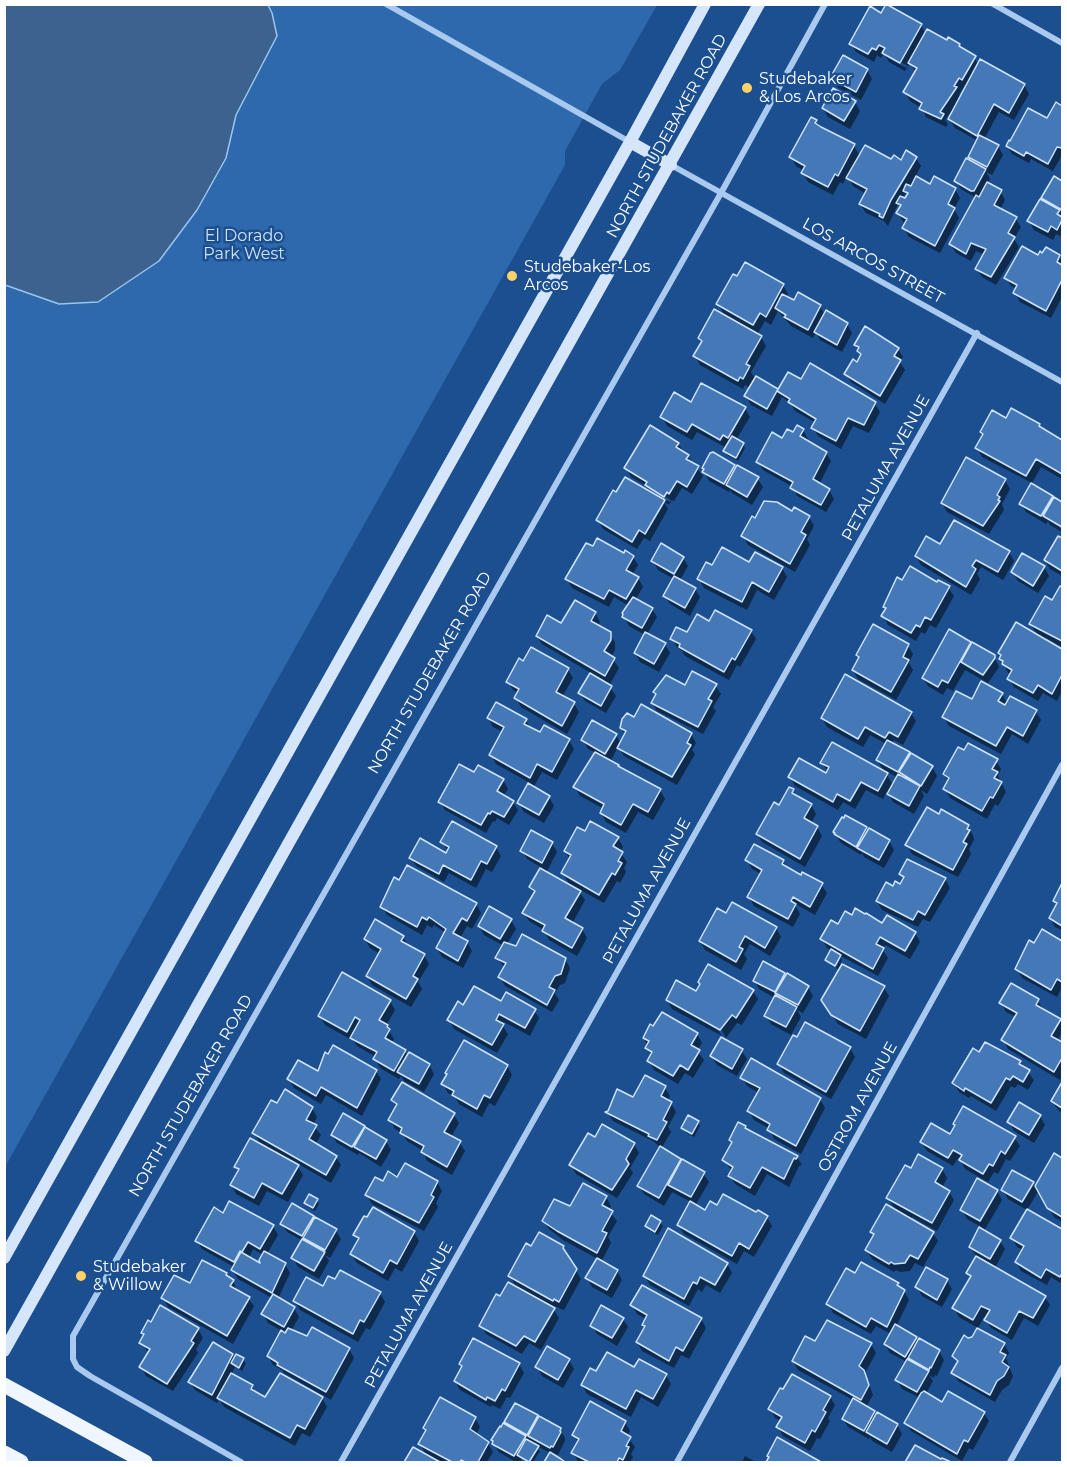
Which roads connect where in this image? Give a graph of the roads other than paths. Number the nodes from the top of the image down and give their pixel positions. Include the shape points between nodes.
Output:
1 (386, 4) edge
2 (705, 4) edge
3 (759, 4) edge
4 (825, 4) edge
5 (993, 4) edge
6 (1062, 43) edge
7 (630, 142) junction
8 (670, 165) junction
9 (720, 193) junction
10 (977, 333) junction
11 (1062, 382) edge
12 (1062, 765) edge
13 (4, 1258) edge
14 (4, 1351) edge
15 (1062, 1368) edge
16 (4, 1386) edge
17 (4, 1453) edge
18 (21, 1462) edge
19 (145, 1462) edge
20 (241, 1462) edge
21 (341, 1462) edge
22 (677, 1462) edge
23 (1010, 1462) edge

1 - 7 street
2 - 7 main road, NORTH STUDEBAKER ROAD
3 - 8 main road, NORTH STUDEBAKER ROAD
4 - 9 street, NORTH STUDEBAKER ROAD
5 - 6 street
7 - 8 main road
7 - 13 main road, NORTH STUDEBAKER ROAD
8 - 9 street, LOS ARCOS STREET
8 - 14 main road, NORTH STUDEBAKER ROAD
9 - 10 street, LOS ARCOS STREET
9 - 20 street, NORTH STUDEBAKER ROAD via 73,1336 77,1367
10 - 11 street, LOS ARCOS STREET
10 - 21 street, PETALUMA AVENUE
12 - 22 street, OSTROM AVENUE
15 - 23 street
16 - 19 main road
17 - 18 main road

